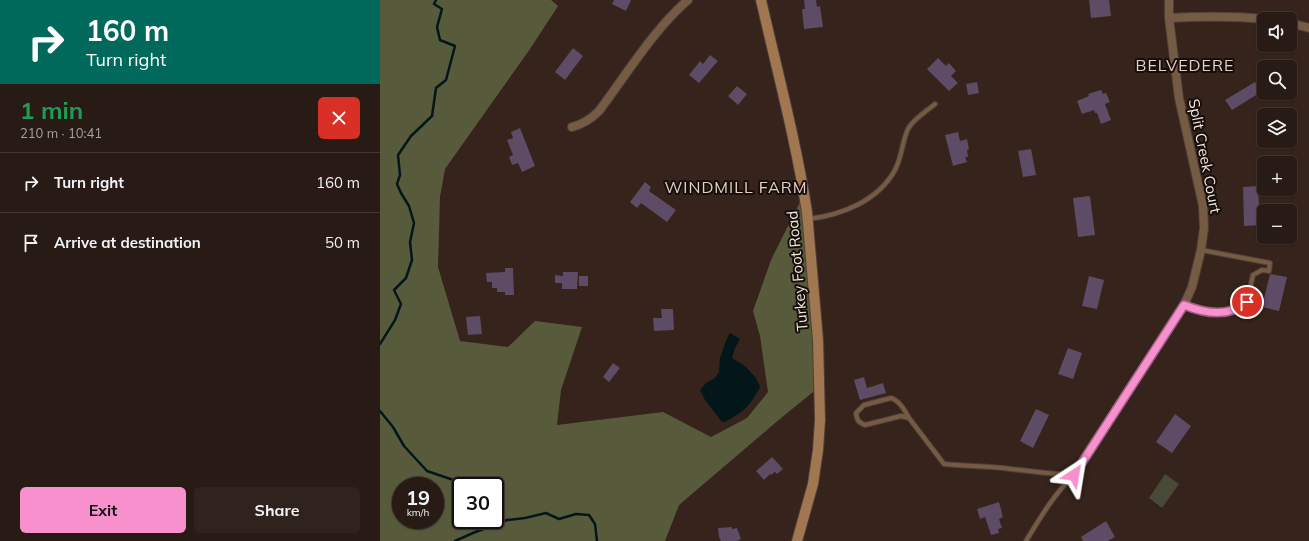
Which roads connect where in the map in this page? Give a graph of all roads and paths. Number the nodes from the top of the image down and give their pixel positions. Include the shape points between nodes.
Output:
1 (688, 0) edge
2 (761, 0) edge
3 (1169, 0) edge
4 (1169, 18) junction
5 (1257, 18) edge
6 (1297, 25) edge
7 (1309, 28) edge
8 (935, 104) dead end
9 (572, 127) dead end
10 (808, 220) junction
11 (1201, 250) junction
12 (1184, 305) junction
13 (909, 418) junction
14 (1074, 475) junction
15 (797, 541) edge
16 (1026, 541) edge

1 - 9 street via 650,42 599,111 590,120
2 - 10 street, Turkey Foot Road via 796,149
3 - 4 street, Split Creek Court
4 - 5 street via 1211,15
4 - 11 street, Split Creek Court via 1179,98 1203,206
6 - 7 street
8 - 10 lane via 909,128 896,169 882,187 854,207
10 - 15 street, Turkey Foot Road via 818,340 820,420 813,484
11 - 12 street, Split Creek Court via 1192,287
11 - 12 lane via 1270,263 1269,271 1262,270 1252,275 1247,302 1235,310 1208,313
12 - 14 street, Split Creek Court
13 - 13 lane via 901,416 864,425 856,419 856,413 864,405 891,398 895,399
13 - 14 lane via 944,464
14 - 16 lane via 1049,504

